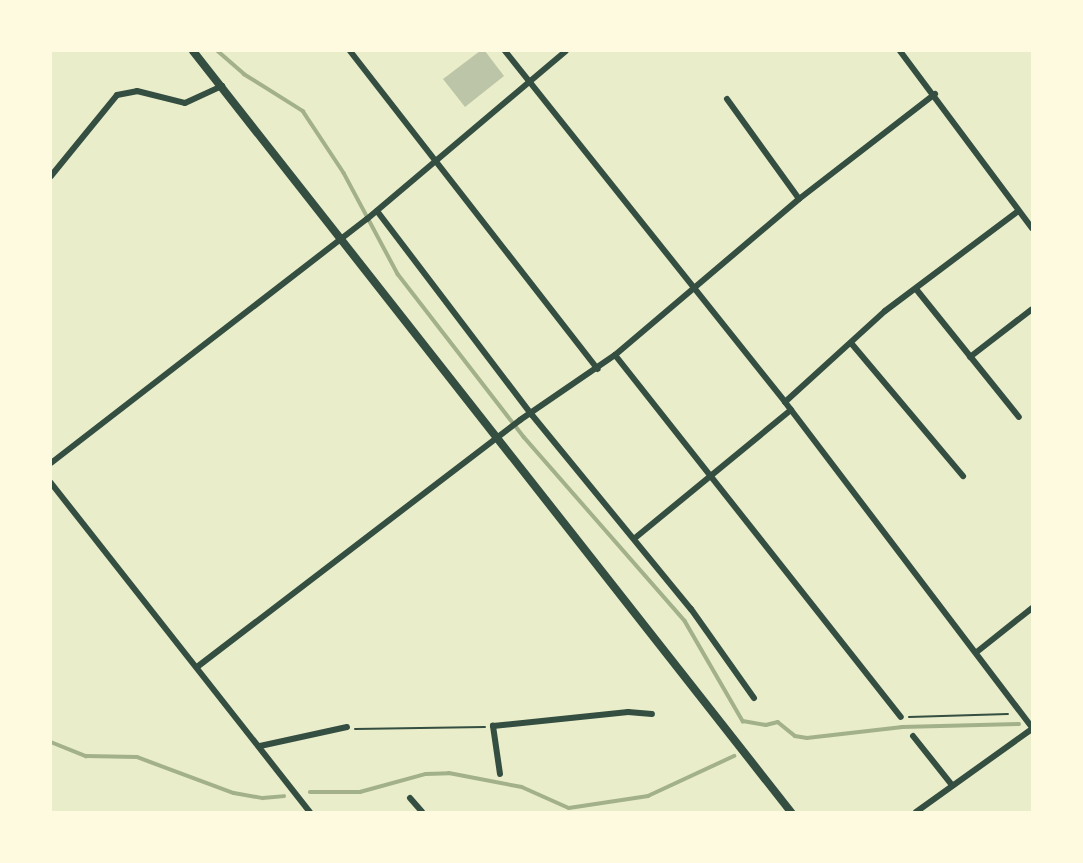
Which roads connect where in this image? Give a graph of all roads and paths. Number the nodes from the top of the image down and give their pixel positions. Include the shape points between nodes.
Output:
1 (193, 51) edge
2 (350, 51) edge
3 (505, 51) edge
4 (566, 51) edge
5 (900, 51) edge
6 (528, 80) junction
7 (222, 86) junction
8 (935, 94) junction
9 (726, 99) dead end
10 (438, 160) junction
11 (51, 176) edge
12 (799, 199) junction
13 (377, 211) junction
14 (1018, 211) junction
15 (1032, 228) edge
16 (341, 240) junction
17 (695, 289) junction
18 (916, 289) junction
19 (1032, 309) edge
20 (851, 343) junction
21 (615, 355) junction
22 (970, 357) junction
23 (598, 369) junction
24 (785, 401) junction
25 (791, 410) junction
26 (532, 415) junction
27 (1019, 417) dead end
28 (496, 439) junction
29 (51, 463) edge
30 (709, 475) junction
31 (963, 476) dead end
32 (51, 484) edge
33 (635, 538) junction
34 (1032, 608) edge
35 (978, 650) junction
36 (197, 667) junction
37 (754, 698) dead end
38 (1025, 712) junction
39 (652, 714) dead end
40 (901, 717) joint
41 (493, 726) junction
42 (347, 727) joint
43 (1032, 728) edge
44 (913, 736) dead end
45 (260, 746) junction
46 (500, 774) dead end
47 (952, 785) junction
48 (410, 797) dead end
49 (310, 812) edge
50 (422, 812) edge
51 (791, 812) edge
52 (916, 812) edge

1 - 7 street
2 - 10 street
3 - 6 street
4 - 6 street
5 - 8 street
6 - 10 street
6 - 17 street
7 - 11 street via 185,103 137,91 117,96
7 - 16 street
8 - 12 street
8 - 14 street
9 - 12 street
10 - 13 street
10 - 23 street
12 - 17 street
13 - 16 street
13 - 26 street
14 - 15 street
14 - 18 street
16 - 28 street
16 - 29 street
17 - 21 street
17 - 24 street
18 - 20 street
18 - 22 street
19 - 22 street
20 - 24 street
20 - 31 street
21 - 23 street
21 - 30 street
22 - 27 street
23 - 26 street
24 - 25 street
25 - 30 street
25 - 35 street
26 - 28 street
26 - 33 street
28 - 36 street
28 - 51 street
30 - 33 street
30 - 40 street
32 - 36 street
33 - 37 street
34 - 35 street
35 - 38 street
36 - 45 street
38 - 40 path
38 - 43 street
39 - 41 street via 628,712
41 - 42 path via 361,731
41 - 46 street
42 - 45 street
43 - 47 street
44 - 47 street
45 - 49 street via 268,764
47 - 52 street
48 - 50 street

